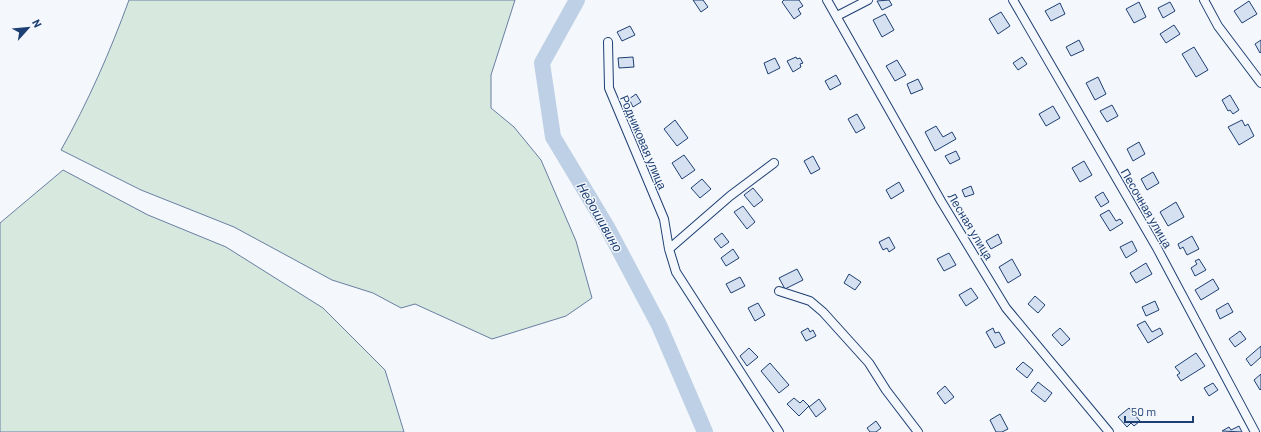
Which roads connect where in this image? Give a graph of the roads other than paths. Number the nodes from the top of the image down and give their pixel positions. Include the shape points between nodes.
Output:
1 (827, 0) edge
2 (868, 0) edge
3 (1013, 0) edge
4 (1204, 0) edge
5 (837, 16) junction
6 (608, 42) dead end
7 (1261, 83) edge
8 (774, 163) dead end
9 (669, 249) junction
10 (779, 291) dead end
11 (779, 432) edge
12 (918, 432) edge
13 (1109, 432) edge
14 (1255, 432) edge

1 - 5 street, Лесная улица
2 - 5 street
3 - 14 street, Песочная улица via 1157,248
4 - 7 street via 1218,26
5 - 13 street, Лесная улица via 934,188 1006,308
6 - 9 street, Родниковая улица via 609,88 664,219
8 - 9 street via 730,196
9 - 11 street, Родниковая улица via 676,272
10 - 12 street via 810,301 823,312 869,362 886,390

